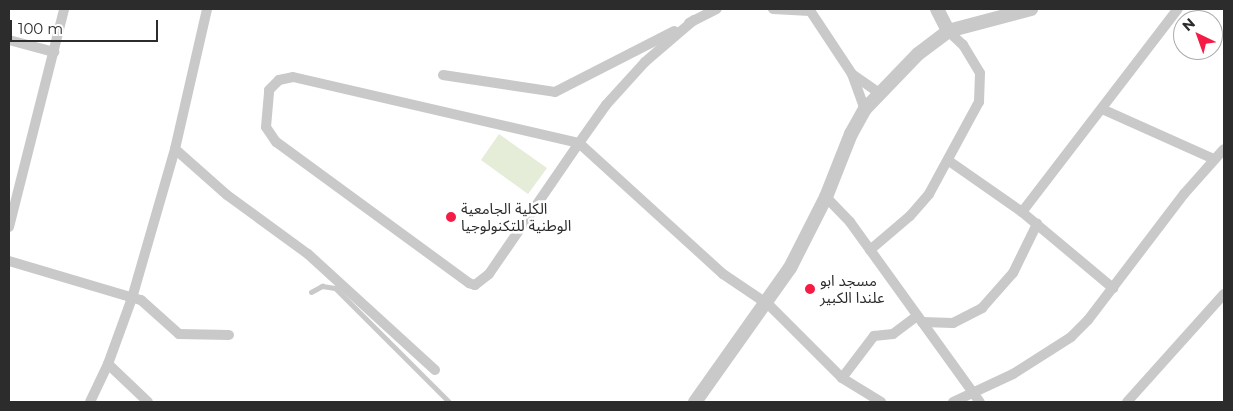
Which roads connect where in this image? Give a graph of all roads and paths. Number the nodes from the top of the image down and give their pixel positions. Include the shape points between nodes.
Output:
1 (64, 9) edge
2 (207, 9) edge
3 (717, 9) edge
4 (772, 9) edge
5 (937, 9) edge
6 (1031, 9) edge
7 (1178, 9) edge
8 (810, 10) edge
9 (694, 20) junction
10 (948, 31) junction
11 (9, 40) edge
12 (54, 52) junction
13 (852, 74) junction
14 (443, 75) dead end
15 (879, 93) junction
16 (865, 109) junction
17 (1102, 109) junction
18 (580, 143) junction
19 (175, 149) junction
20 (1224, 149) edge
21 (1214, 159) junction
22 (949, 161) junction
23 (826, 197) junction
24 (11, 212) edge
25 (1022, 212) junction
26 (1037, 224) junction
27 (9, 227) edge
28 (870, 250) junction
29 (9, 260) edge
30 (1113, 288) junction
31 (311, 292) dead end
32 (1224, 294) edge
33 (132, 298) junction
34 (766, 303) junction
35 (920, 319) junction
36 (228, 335) dead end
37 (108, 364) junction
38 (435, 370) dead end
39 (842, 378) junction
40 (978, 397) edge
41 (90, 402) edge
42 (148, 402) edge
43 (449, 402) edge
44 (695, 402) edge
45 (703, 402) edge
46 (880, 402) edge
47 (953, 402) edge
48 (1127, 402) edge

1 - 12 street
2 - 19 street
3 - 9 street
4 - 8 street
5 - 10 street
6 - 10 street
7 - 17 street
8 - 13 street
9 - 14 street via 555,92
9 - 18 street via 662,45 625,83
10 - 15 street via 930,43
10 - 22 street via 972,57 980,73 981,87 979,102
11 - 12 street
12 - 24 street
13 - 15 street
13 - 16 street
15 - 16 street
16 - 23 street via 851,134
17 - 21 street
17 - 25 street
18 - 18 street via 293,77 279,80 269,90 266,128 276,142 468,283 476,284 489,274
18 - 34 street via 723,274
19 - 33 street
19 - 38 street via 227,195 308,254
20 - 21 street
21 - 30 street
22 - 25 street
22 - 28 street via 910,216
23 - 28 street via 842,212
23 - 34 street
24 - 27 street
25 - 26 street
26 - 30 street
26 - 35 street via 1013,273 982,308 953,323
28 - 35 street
29 - 33 street
30 - 40 street via 1071,337
31 - 43 lane via 322,286 336,288
32 - 48 street
33 - 36 street via 141,300 179,334
33 - 37 street
34 - 39 street
34 - 44 street
34 - 45 street
35 - 39 street via 893,334 874,336
35 - 40 street
37 - 41 street
37 - 42 street
39 - 46 street
40 - 47 street

